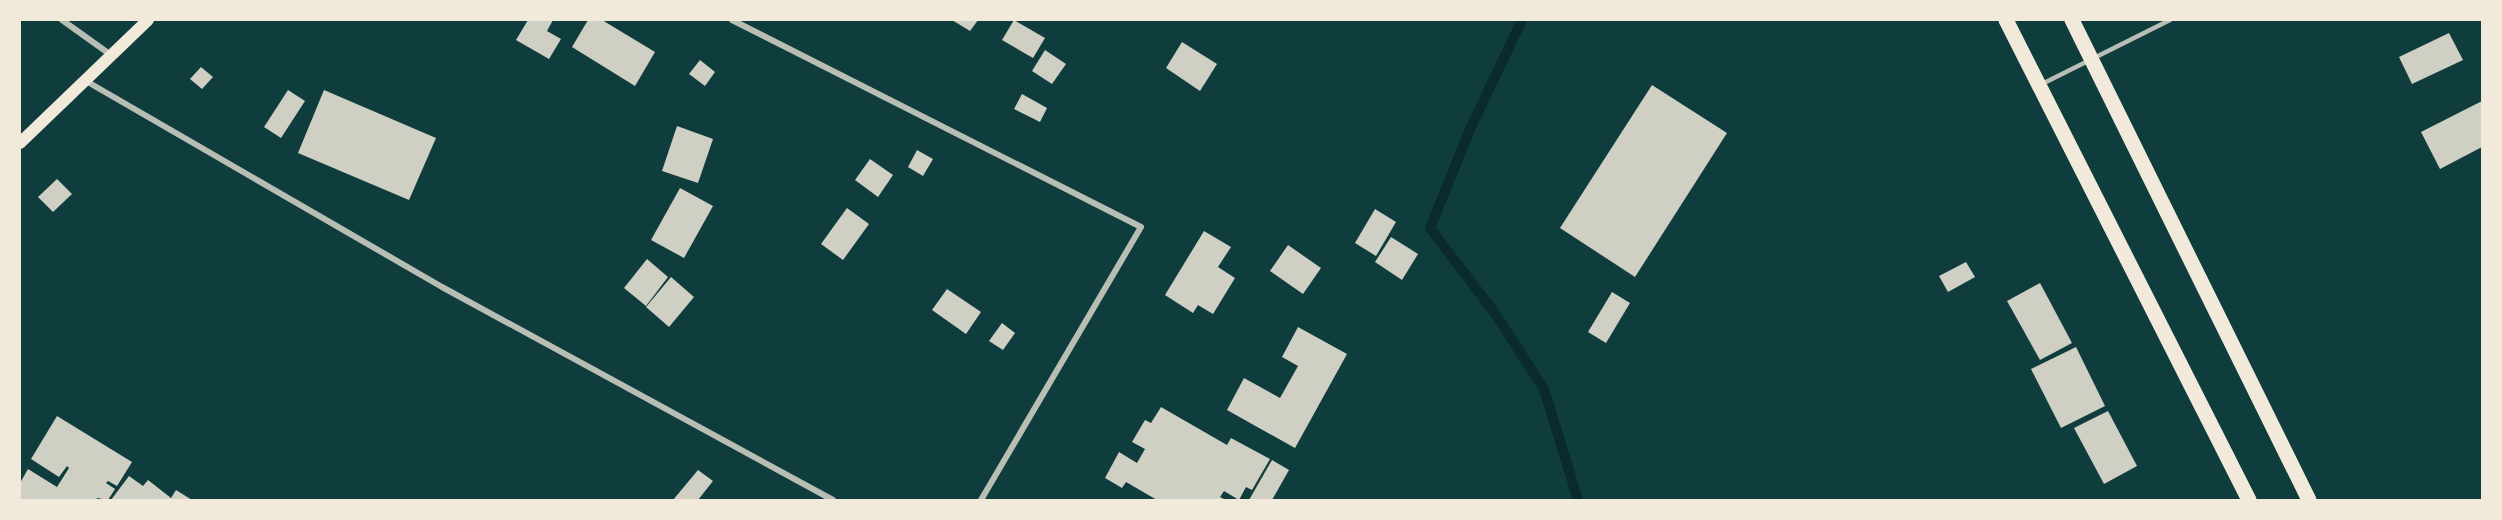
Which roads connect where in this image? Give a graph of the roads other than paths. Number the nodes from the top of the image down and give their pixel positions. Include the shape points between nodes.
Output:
1 (62, 20) edge
2 (148, 20) edge
3 (732, 20) edge
4 (2006, 20) edge
5 (2072, 20) edge
6 (2170, 20) edge
7 (111, 55) junction
8 (2092, 59) junction
9 (85, 80) junction
10 (2040, 86) junction
11 (20, 143) edge
12 (833, 501) edge
13 (981, 501) edge
14 (2248, 501) edge
15 (2309, 501) edge

1 - 7 street
2 - 7 main road
3 - 13 street via 1141,227
4 - 10 main road
5 - 8 main road
6 - 8 lane
7 - 9 main road
8 - 10 lane
8 - 15 main road
9 - 11 main road
9 - 12 street via 442,287
10 - 14 main road

